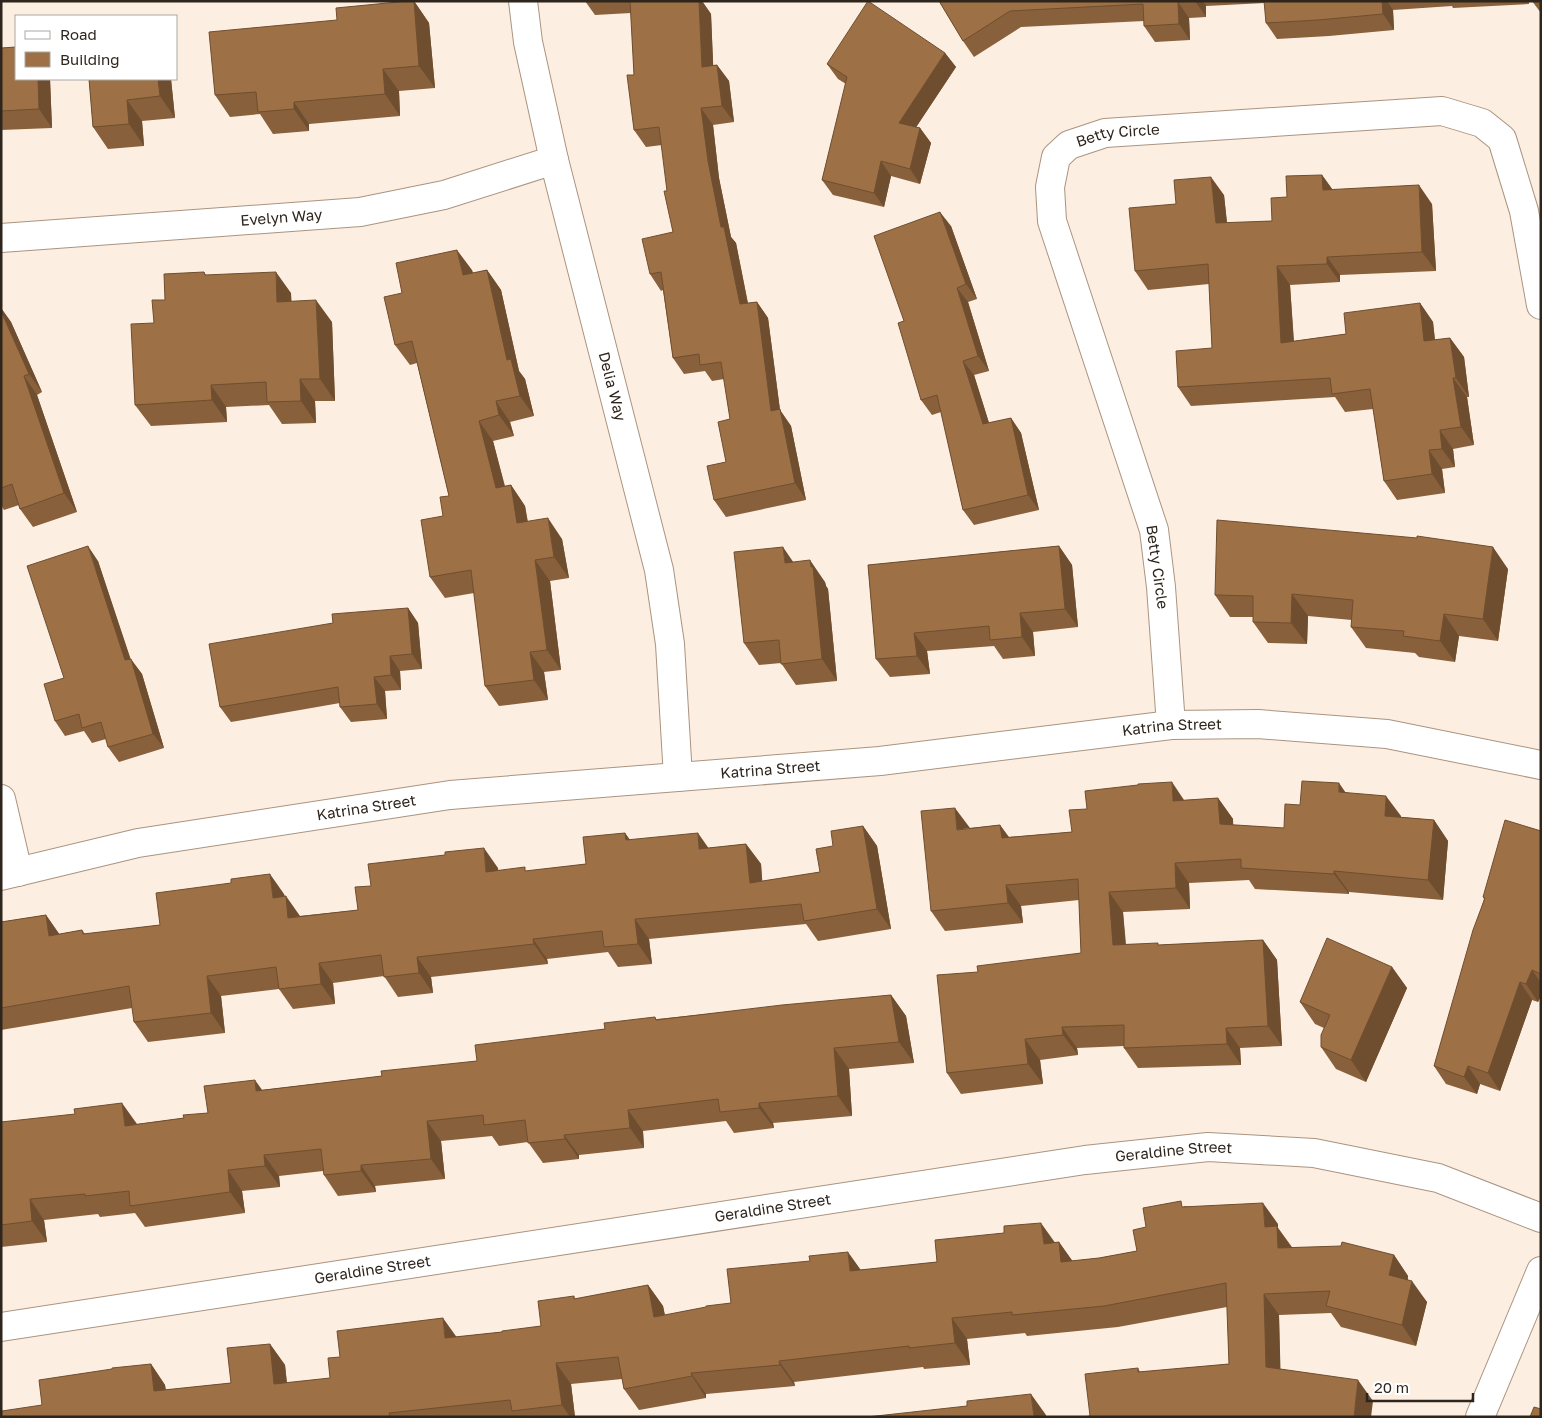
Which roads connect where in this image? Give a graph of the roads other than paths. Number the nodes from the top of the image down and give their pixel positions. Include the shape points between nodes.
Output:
1 (523, 1) edge
2 (554, 160) junction
3 (1, 238) edge
4 (1541, 305) edge
5 (1171, 725) junction
6 (1541, 765) edge
7 (678, 777) junction
8 (1, 799) edge
9 (10, 874) edge
10 (1541, 1218) edge
11 (1541, 1271) edge
12 (1, 1327) edge
13 (1480, 1417) edge

1 - 2 street, Delia Way via 528,42
2 - 3 street, Evelyn Way via 444,195 360,212
2 - 7 street, Delia Way via 659,570 670,644
4 - 5 street, Betty Circle via 1524,211 1502,139 1482,123 1442,111 1104,133 1069,146 1056,157 1050,187 1052,221 1154,530
5 - 6 street, Katrina Street via 1258,724 1387,734
5 - 7 street, Katrina Street via 880,761
7 - 9 street, Katrina Street via 450,796 138,843
8 - 9 street
10 - 12 street, Geraldine Street via 1438,1178 1314,1153 1208,1147 1085,1160
11 - 13 street

